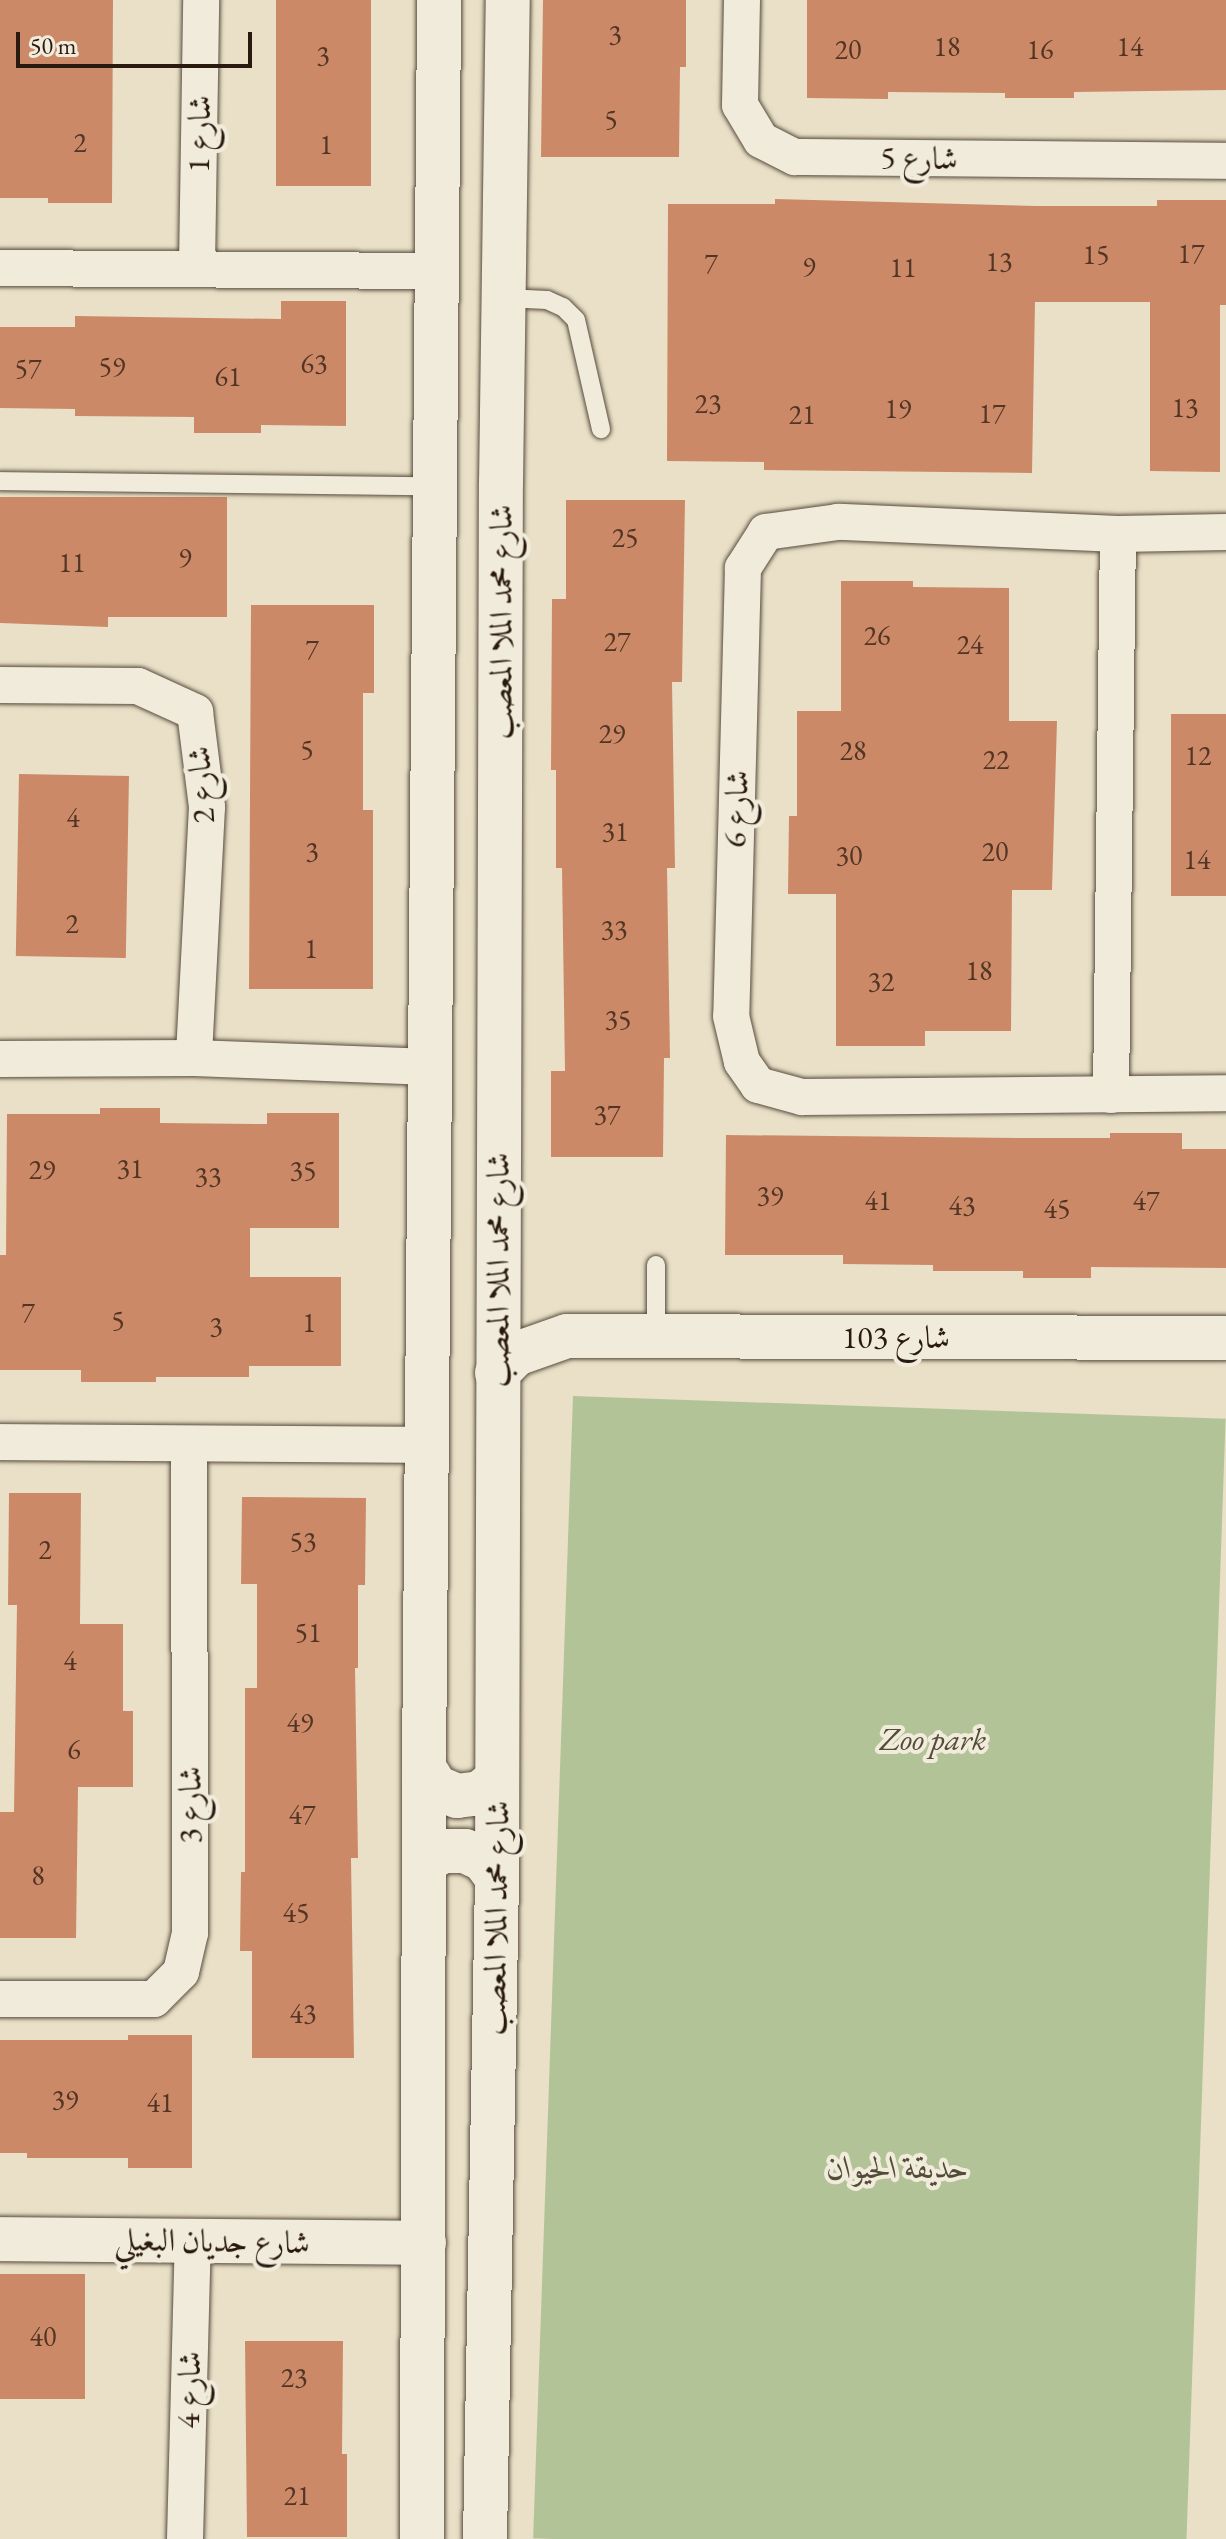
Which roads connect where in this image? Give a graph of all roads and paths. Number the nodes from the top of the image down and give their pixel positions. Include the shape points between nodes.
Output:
1 (201, 0) edge
2 (439, 0) edge
3 (508, 0) edge
4 (742, 0) edge
5 (1226, 161) edge
6 (197, 267) junction
7 (0, 268) edge
8 (435, 271) junction
9 (505, 298) junction
10 (601, 429) dead end
11 (0, 481) edge
12 (501, 483) junction
13 (435, 493) junction
14 (1226, 532) edge
15 (1118, 534) junction
16 (0, 685) edge
17 (194, 1058) junction
18 (0, 1059) edge
19 (431, 1067) junction
20 (1226, 1093) edge
21 (1111, 1095) junction
22 (656, 1265) dead end
23 (498, 1295) junction
24 (567, 1336) junction
25 (656, 1337) junction
26 (1226, 1338) edge
27 (497, 1373) junction
28 (0, 1442) edge
29 (189, 1444) junction
30 (426, 1445) junction
31 (424, 1768) junction
32 (497, 1779) junction
33 (424, 1862) junction
34 (497, 1878) junction
35 (0, 1999) edge
36 (0, 2239) edge
37 (193, 2241) junction
38 (424, 2243) junction
39 (185, 2539) edge
40 (422, 2539) edge
41 (485, 2539) edge

1 - 6 street, شارع 1
2 - 8 street, شارع محمد الملا المعصب
3 - 9 street, شارع محمد الملا المعصب
4 - 5 street, شارع 5 via 740,105 761,140 795,157
6 - 7 street
6 - 8 street
8 - 13 street, شارع محمد الملا المعصب
9 - 10 lane via 547,300 576,320
9 - 12 street, شارع محمد الملا المعصب
11 - 13 lane
12 - 13 street via 495,506 475,519 451,517
12 - 23 street, شارع محمد الملا المعصب
13 - 19 street, شارع محمد الملا المعصب
14 - 15 street, شارع 6
15 - 21 street
15 - 21 street, شارع 6 via 838,522 766,532 743,568 731,1016 742,1062 758,1085 802,1097
16 - 17 street, شارع 2 via 138,686 195,712 207,807
17 - 18 street
17 - 19 street
19 - 30 street, شارع محمد الملا المعصب
20 - 21 street, شارع 6
22 - 25 lane
23 - 24 street, شارع 103 via 517,1315
23 - 27 street, شارع محمد الملا المعصب
24 - 25 street, شارع 103
24 - 27 street, شارع 103 via 516,1354
25 - 26 street, شارع 103
27 - 32 street, شارع محمد الملا المعصب
28 - 29 street
29 - 30 street
29 - 35 street, شارع 3 via 190,1933 181,1972 154,1999
30 - 31 street, شارع محمد الملا المعصب
31 - 32 street via 436,1787 457,1796 480,1793
31 - 33 street, شارع محمد الملا المعصب
32 - 34 street, شارع محمد الملا المعصب
33 - 34 street via 443,1851 465,1851 484,1860
33 - 38 street, شارع محمد الملا المعصب
34 - 41 street, شارع محمد الملا المعصب
36 - 37 street, شارع جديان البغيلي
37 - 38 street, شارع جديان البغيلي
37 - 39 street, شارع 4
38 - 40 street, شارع محمد الملا المعصب

